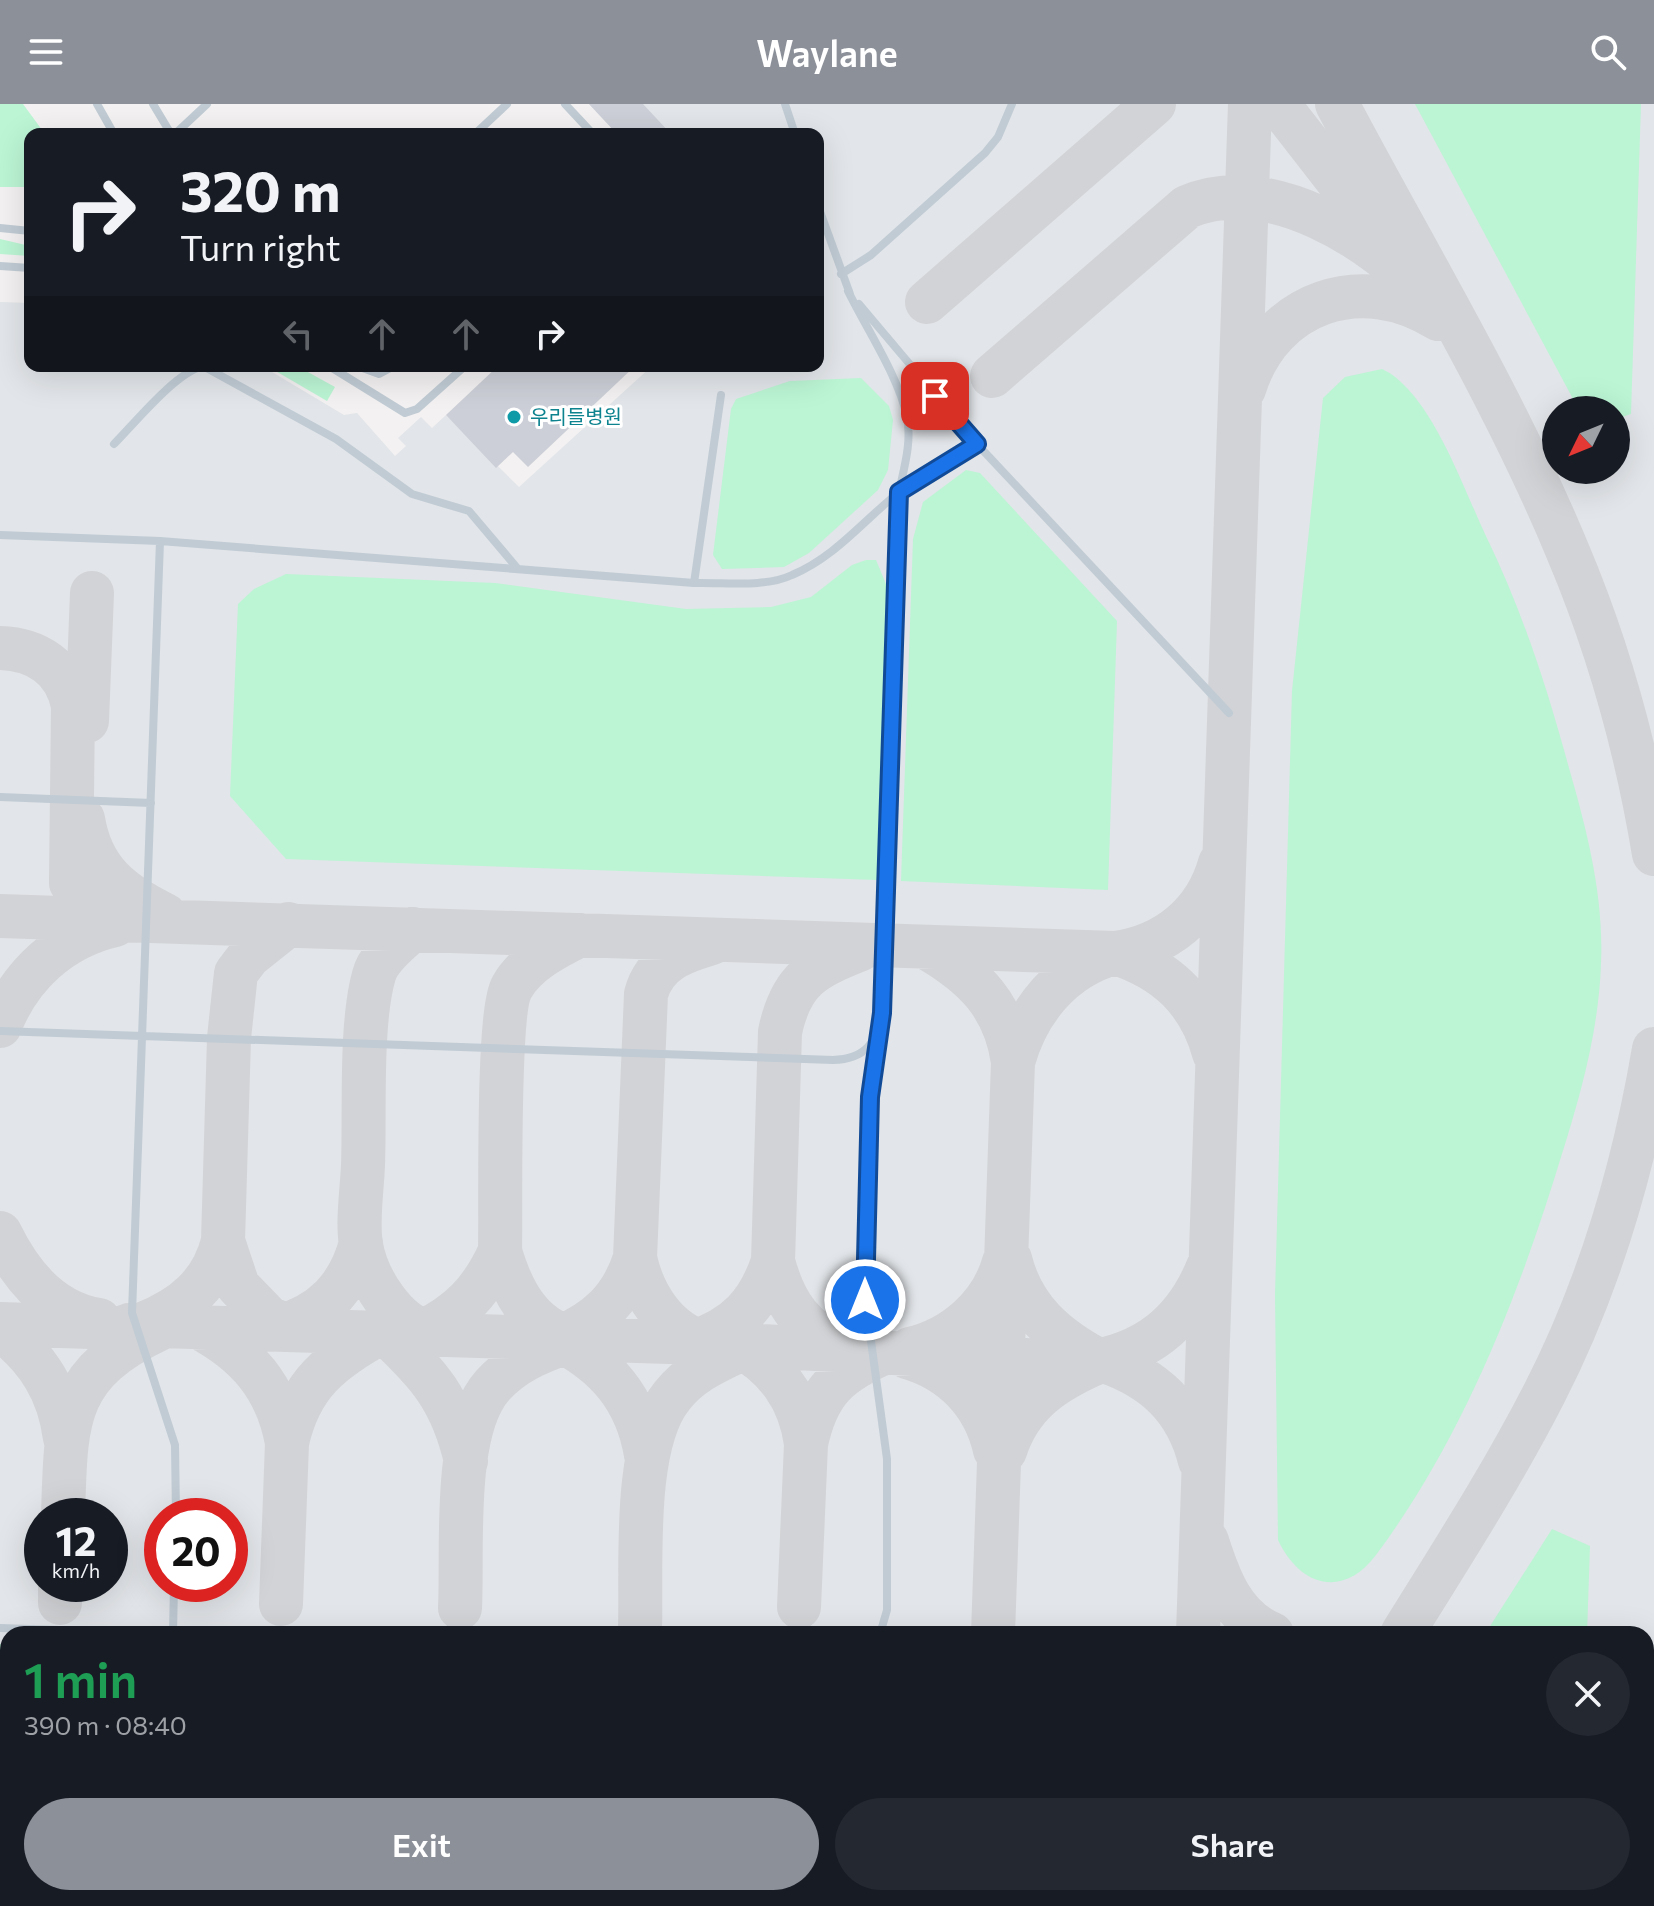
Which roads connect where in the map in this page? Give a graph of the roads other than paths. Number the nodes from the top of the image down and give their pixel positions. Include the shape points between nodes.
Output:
1 (97, 104) edge
2 (153, 104) edge
3 (507, 104) edge
4 (565, 104) edge
5 (785, 104) edge
6 (1012, 104) edge
7 (204, 105) edge
8 (111, 128) edge
9 (169, 128) edge
10 (179, 128) edge
11 (481, 128) edge
12 (587, 128) edge
13 (793, 128) edge
14 (824, 224) edge
15 (0, 228) edge
16 (24, 230) edge
17 (0, 266) edge
18 (24, 268) edge
19 (841, 274) junction
20 (848, 291) junction
21 (188, 372) edge
22 (214, 372) edge
23 (339, 372) edge
24 (458, 372) edge
25 (721, 395) dead end
26 (114, 444) dead end
27 (977, 444) junction
28 (899, 492) junction
29 (0, 535) edge
30 (160, 541) junction
31 (518, 569) junction
32 (694, 583) junction
33 (1229, 713) dead end
34 (0, 797) edge
35 (151, 803) junction
36 (0, 1031) edge
37 (143, 1034) junction
38 (875, 1040) junction
39 (176, 1498) edge
40 (174, 1602) edge
41 (174, 1626) edge
42 (882, 1626) edge

1 - 8 lane
2 - 9 lane
3 - 11 lane
4 - 12 lane
5 - 13 lane
6 - 19 lane via 985,153 871,255
7 - 10 lane
14 - 19 lane
15 - 16 lane
17 - 18 lane
19 - 20 lane
20 - 27 lane
20 - 28 lane via 907,416
21 - 26 lane
22 - 31 lane via 336,439 412,494 469,511
23 - 24 lane via 405,413 417,409
25 - 32 lane
27 - 28 lane
27 - 33 lane
28 - 32 lane via 847,540 790,576
28 - 38 lane via 882,1013
29 - 30 lane
30 - 31 lane
30 - 35 lane
31 - 32 lane
34 - 35 lane
35 - 37 lane
36 - 37 lane
37 - 38 lane via 833,1060 855,1057
37 - 39 lane via 132,1313 175,1445
38 - 42 lane via 864,1289 887,1459 887,1610
40 - 41 lane

